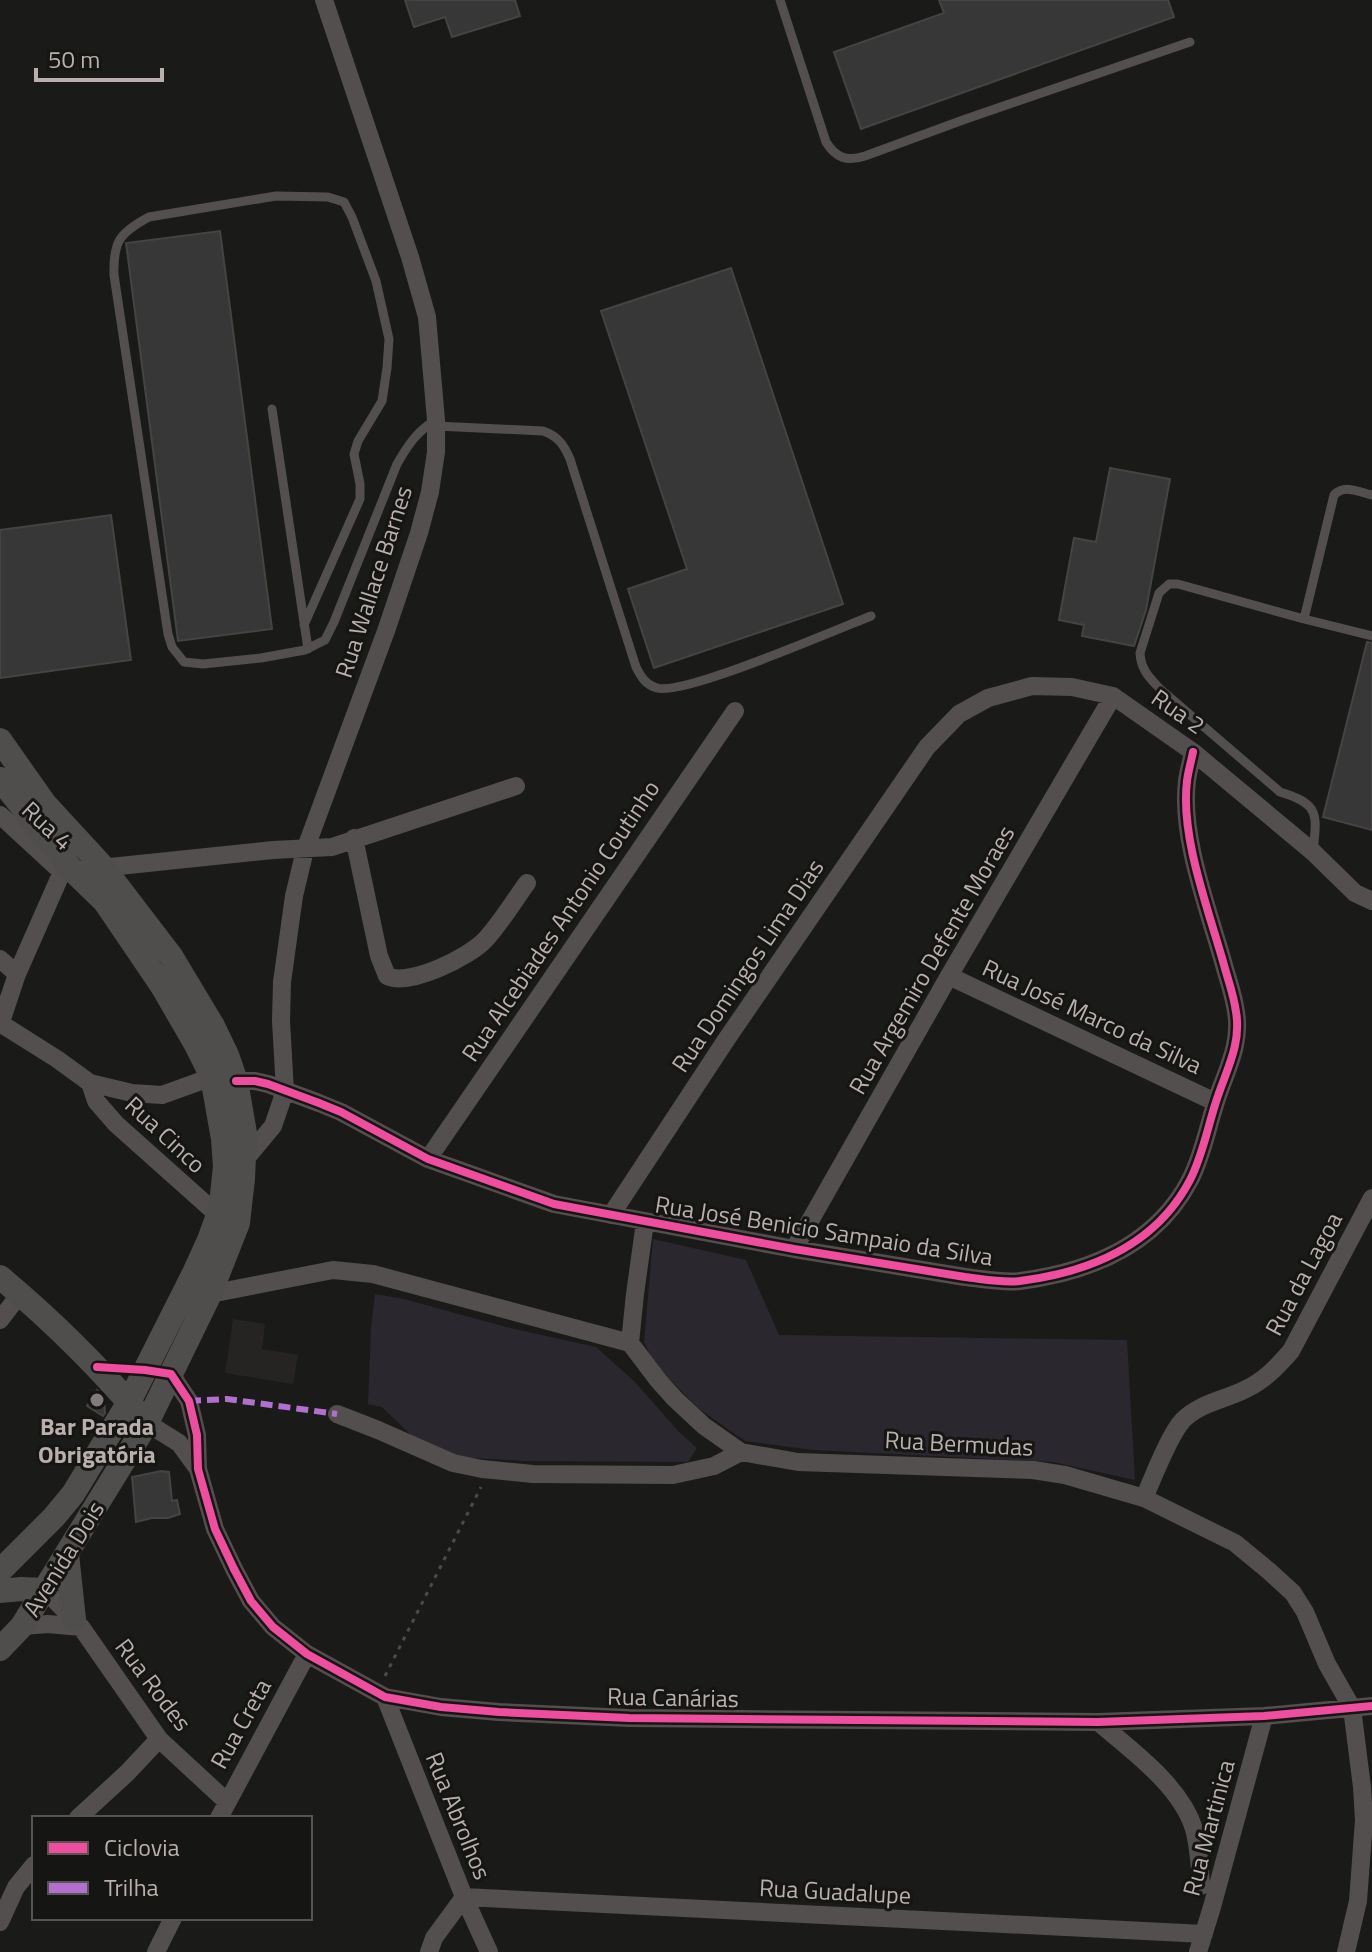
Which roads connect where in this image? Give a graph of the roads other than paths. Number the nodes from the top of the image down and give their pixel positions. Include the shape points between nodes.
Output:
1 (324, 0) edge
2 (780, 0) edge
3 (1190, 42) dead end
4 (272, 409) dead end
5 (436, 423) junction
6 (1372, 495) edge
7 (871, 616) dead end
8 (1304, 619) junction
9 (304, 625) junction
10 (1372, 636) edge
11 (308, 649) junction
12 (1113, 696) junction
13 (735, 711) dead end
14 (0, 740) edge
15 (927, 747) joint
16 (1193, 752) junction
17 (0, 779) edge
18 (516, 786) dead end
19 (0, 815) edge
20 (354, 838) junction
21 (305, 850) junction
22 (1313, 852) junction
23 (103, 867) junction
24 (67, 871) junction
25 (527, 883) dead end
26 (1372, 901) edge
27 (0, 959) edge
28 (17, 974) junction
29 (949, 976) junction
30 (0, 1024) edge
31 (224, 1079) junction
32 (90, 1083) junction
33 (285, 1091) junction
34 (1215, 1102) junction
35 (428, 1159) junction
36 (244, 1161) junction
37 (1372, 1198) edge
38 (218, 1215) junction
39 (611, 1215) junction
40 (645, 1222) junction
41 (794, 1249) junction
42 (0, 1277) edge
43 (20, 1294) junction
44 (210, 1294) junction
45 (0, 1320) edge
46 (630, 1343) junction
47 (97, 1367) junction
48 (145, 1370) junction
49 (171, 1374) junction
50 (129, 1402) junction
51 (337, 1414) dead end
52 (147, 1423) junction
53 (741, 1452) junction
54 (198, 1469) junction
55 (1144, 1498) junction
56 (67, 1554) junction
57 (0, 1571) edge
58 (45, 1590) junction
59 (0, 1591) edge
60 (78, 1623) junction
61 (22, 1626) junction
62 (0, 1649) edge
63 (307, 1654) junction
64 (381, 1695) junction
65 (1372, 1706) edge
66 (1352, 1708) junction
67 (1264, 1716) junction
68 (1098, 1722) junction
69 (159, 1739) junction
70 (223, 1810) edge
71 (80, 1816) edge
72 (32, 1867) edge
73 (1201, 1886) dead end
74 (464, 1897) junction
75 (172, 1920) edge
76 (0, 1922) edge
77 (1201, 1943) edge
78 (156, 1952) edge
79 (429, 1952) edge
80 (489, 1952) edge
81 (1346, 1952) edge

1 - 5 street, Rua Wallace Barnes via 427,317
2 - 3 lane via 826,142 838,156 854,160
4 - 9 lane
5 - 7 lane via 543,431 559,440 570,459 636,667 657,688 703,680
5 - 11 lane via 421,429 397,464 334,622 325,640
5 - 21 street, Rua Wallace Barnes via 430,492 419,533
6 - 8 lane via 1347,489 1334,495
8 - 10 lane
8 - 22 lane via 1169,584 1159,593 1140,653 1144,672 1160,689 1280,792 1308,804 1315,815
9 - 11 lane
9 - 11 lane via 360,499 354,454 382,401 387,368 389,339 376,281 352,217 344,202 328,197 276,196 149,217 118,241 114,275 172,647 184,662 203,664
12 - 15 street, Rua 2 via 1032,686 988,698 959,714
12 - 16 street, Rua 2
12 - 29 street, Rua Argemiro Defente Moraes
13 - 35 street, Rua Alcebiades Antonio Coutinho
14 - 23 main road via 45,804
15 - 39 street, Rua Domingos Lima Dias
16 - 22 street, Rua 2
16 - 34 street, Rua José Benicio Sampaio da Silva via 1187,783 1191,843 1237,1023 1236,1045
17 - 24 main road
18 - 20 street
19 - 24 street, Rua 4
20 - 21 street
20 - 25 street via 379,956 387,976 397,980 427,972 485,940
21 - 23 street
21 - 33 street, Rua Wallace Barnes via 282,982
22 - 26 street, Rua 2 via 1355,893
23 - 24 street
23 - 31 main road via 171,956 213,1026 227,1055
24 - 28 street
24 - 31 main road via 105,902 201,1053
27 - 28 street
28 - 30 street
29 - 34 street, Rua José Marco da Silva
29 - 41 street, Rua Argemiro Defente Moraes
30 - 32 street, Rua Cinco
31 - 32 street, Rua Cinco via 162,1095
31 - 33 street via 255,1081
31 - 36 main road, Avenida Dois via 245,1133
31 - 38 main road via 225,1166
32 - 38 street, Rua Cinco via 96,1101 116,1124
33 - 35 street, Rua José Benicio Sampaio da Silva via 341,1112
33 - 36 street, Rua Wallace Barnes via 273,1126
34 - 41 street, Rua José Benicio Sampaio da Silva via 1197,1165 1179,1198 1151,1230 1113,1256 1017,1281
35 - 39 street, Rua José Benicio Sampaio da Silva via 554,1204
36 - 44 main road, Avenida Dois via 238,1223
37 - 55 street, Rua da Lagoa via 1291,1351 1265,1378 1184,1419
38 - 48 main road
39 - 40 street, Rua José Benicio Sampaio da Silva
40 - 41 street, Rua José Benicio Sampaio da Silva
40 - 46 street
42 - 43 main road
43 - 45 street
43 - 47 main road
44 - 46 street via 333,1270 373,1274
44 - 49 main road, Avenida Dois
46 - 53 street, Rua Bermudas via 675,1399
47 - 48 main road
47 - 50 main road
48 - 49 main road
48 - 50 main road
49 - 52 main road, Avenida Dois
49 - 54 street, Rua Canárias via 189,1401
50 - 52 main road
50 - 57 main road via 73,1494
51 - 53 street via 453,1463 490,1470 673,1475 714,1466
52 - 54 street, Rua Canárias via 179,1443
52 - 56 main road, Avenida Dois
53 - 55 street, Rua Bermudas via 798,1462 1033,1470
54 - 63 street, Rua Canárias via 215,1529 251,1601
55 - 66 street, Rua Bermudas via 1235,1543 1293,1593
56 - 58 main road, Avenida Dois
56 - 60 main road
58 - 59 main road
58 - 60 street, Rua Rodes
58 - 61 main road, Avenida Dois
60 - 61 street
60 - 69 street, Rua Rodes
61 - 62 main road, Avenida Dois
63 - 64 street, Rua Canárias
63 - 70 street, Rua Creta
64 - 68 street, Rua Canárias via 441,1707 629,1718
64 - 74 street, Rua Abrolhos
65 - 66 street, Rua Canárias
66 - 67 street, Rua Canárias
66 - 81 street via 1364,1820 1358,1901
67 - 68 street, Rua Canárias
67 - 77 street, Rua Martinica
68 - 73 street via 1166,1782 1182,1807 1193,1827
69 - 70 street, Rua Rodes
69 - 71 street
72 - 76 street
74 - 77 street, Rua Guadalupe
74 - 79 street
74 - 80 street, Rua Abrolhos
75 - 78 street

